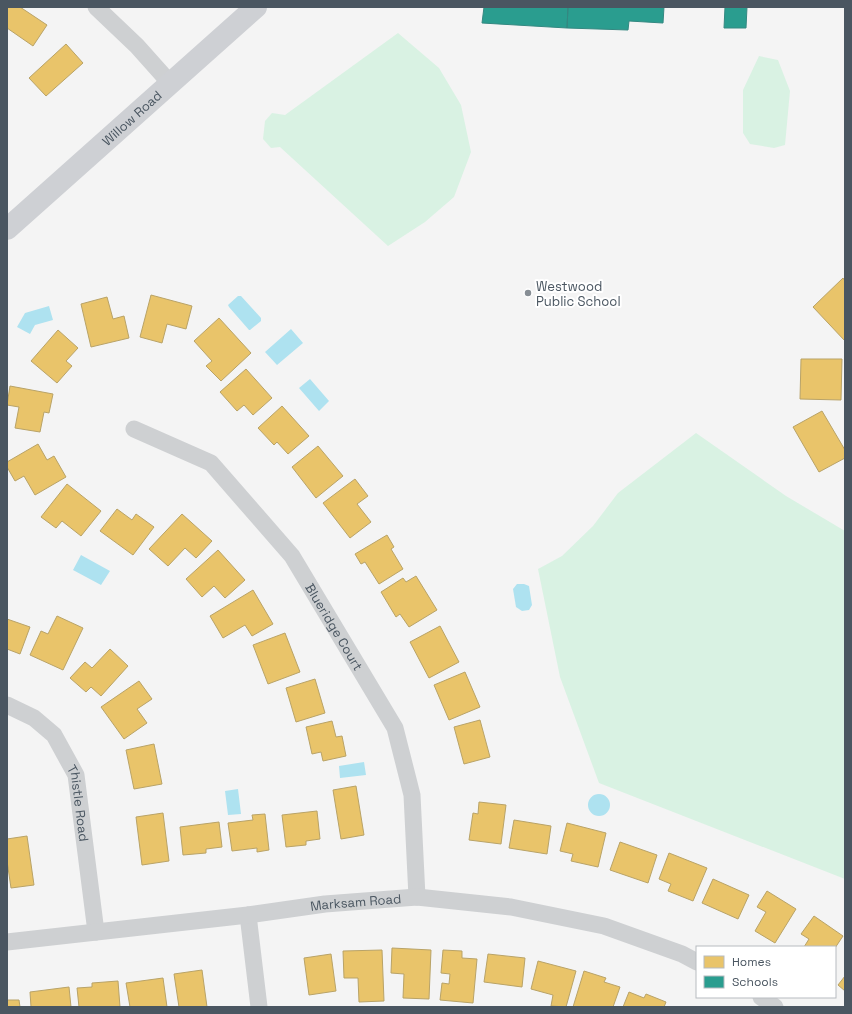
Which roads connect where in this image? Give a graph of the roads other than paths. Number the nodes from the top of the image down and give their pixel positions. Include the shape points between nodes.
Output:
1 (96, 7) edge
2 (256, 7) edge
3 (170, 83) junction
4 (7, 229) edge
5 (134, 429) dead end
6 (7, 705) edge
7 (417, 897) junction
8 (248, 915) junction
9 (96, 932) junction
10 (7, 942) edge
11 (696, 961) edge
12 (762, 998) edge
13 (259, 1007) edge
14 (775, 1007) edge

1 - 3 street via 137,46
2 - 3 main road, Willow Road
3 - 4 main road, Willow Road
5 - 7 street, Blueridge Court via 211,463 292,556 395,728 412,795
6 - 9 street, Thistle Road via 34,718 54,735 76,775
7 - 8 street, Marksam Road via 325,904
7 - 11 street, Marksam Road via 511,907 604,926
8 - 9 street, Marksam Road
8 - 13 street
9 - 10 street, Marksam Road
12 - 14 street

